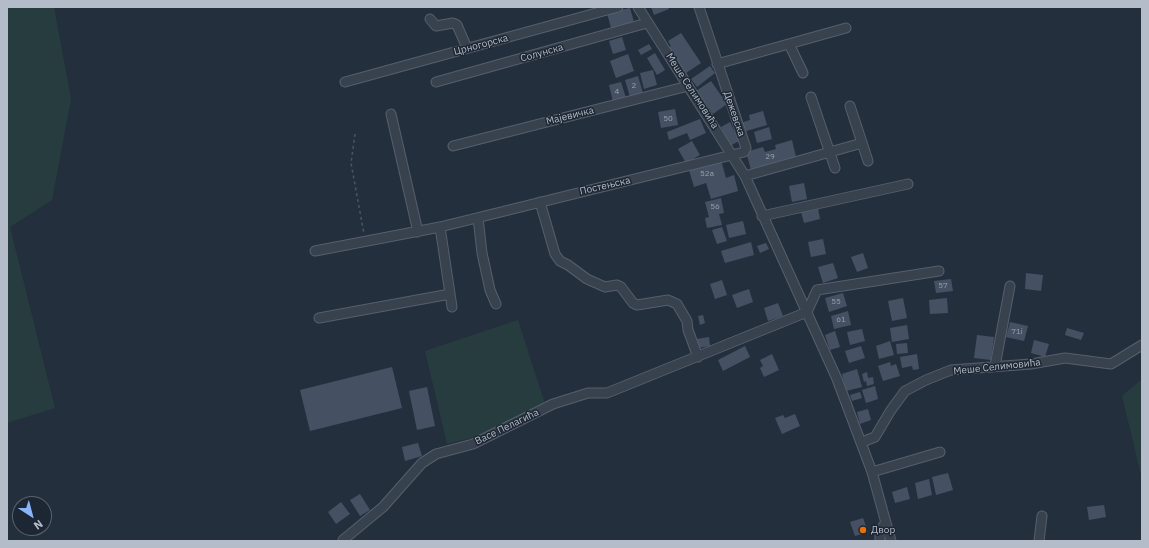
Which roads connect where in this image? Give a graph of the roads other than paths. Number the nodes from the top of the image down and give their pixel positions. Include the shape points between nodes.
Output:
1 (618, 7) edge
2 (638, 7) edge
3 (699, 7) edge
4 (430, 19) dead end
5 (648, 23) junction
6 (846, 28) dead end
7 (789, 44) junction
8 (468, 48) junction
9 (717, 64) junction
10 (802, 73) dead end
11 (345, 82) dead end
12 (436, 82) dead end
13 (688, 86) junction
14 (811, 97) dead end
15 (850, 106) dead end
16 (391, 114) dead end
17 (862, 143) junction
18 (453, 146) dead end
19 (830, 152) junction
20 (733, 156) junction
21 (868, 161) dead end
22 (835, 168) dead end
23 (745, 176) junction
24 (908, 184) dead end
25 (540, 202) junction
26 (762, 216) junction
27 (478, 218) junction
28 (440, 227) junction
29 (418, 232) junction
30 (315, 251) dead end
31 (939, 271) dead end
32 (1010, 286) dead end
33 (450, 294) junction
34 (496, 304) dead end
35 (452, 307) dead end
36 (807, 312) junction
37 (319, 318) dead end
38 (1142, 345) edge
39 (698, 357) junction
40 (995, 366) junction
41 (862, 442) junction
42 (940, 452) dead end
43 (872, 472) junction
44 (1042, 516) dead end
45 (886, 522) junction
46 (343, 540) dead end
47 (880, 541) edge
48 (891, 541) edge
49 (1039, 541) edge

1 - 8 street, Црногорска
2 - 5 street, Меше Селимовића
3 - 9 street, Дежевска
4 - 8 street via 436,26 453,23 457,25
5 - 12 street, Солунска
5 - 13 street, Меше Селимовића
6 - 7 street
7 - 9 street
7 - 10 street
8 - 11 street, Црногорска
9 - 20 street, Дежевска via 746,148 744,152
13 - 18 street, Мајевичка
13 - 20 street, Меше Селимовића
14 - 19 street
15 - 17 street
16 - 29 street
17 - 19 street
17 - 21 street
19 - 22 street
19 - 23 street
20 - 23 street, Меше Селимовића
20 - 25 street, Постењска
23 - 26 street, Меше Селимовића
24 - 26 street
25 - 27 street, Постењска
25 - 39 street via 555,254 560,261 587,279 605,287 621,287 632,303 637,305 668,300 677,304 687,321
26 - 36 street, Меше Селимовића
27 - 28 street, Постењска
27 - 34 street via 482,253 490,290
28 - 29 street, Постењска
28 - 33 street
29 - 30 street, Постењска
31 - 36 street via 818,290
32 - 40 street
33 - 35 street
33 - 37 street
36 - 39 street, Васе Пелагића
36 - 41 street, Меше Селимовића
38 - 40 street, Меше Селимовића via 1111,364 1065,358 1031,364
39 - 46 street, Васе Пелагића via 607,393 588,393 553,404 473,444 436,454 422,463 383,507
40 - 41 street, Меше Селимовића via 951,370 919,384 905,392 875,437
41 - 43 street, Меше Селимовића
42 - 43 street
43 - 45 street, Меше Селимовића
44 - 49 street
45 - 47 street via 880,531
45 - 48 street, Меше Селимовића

